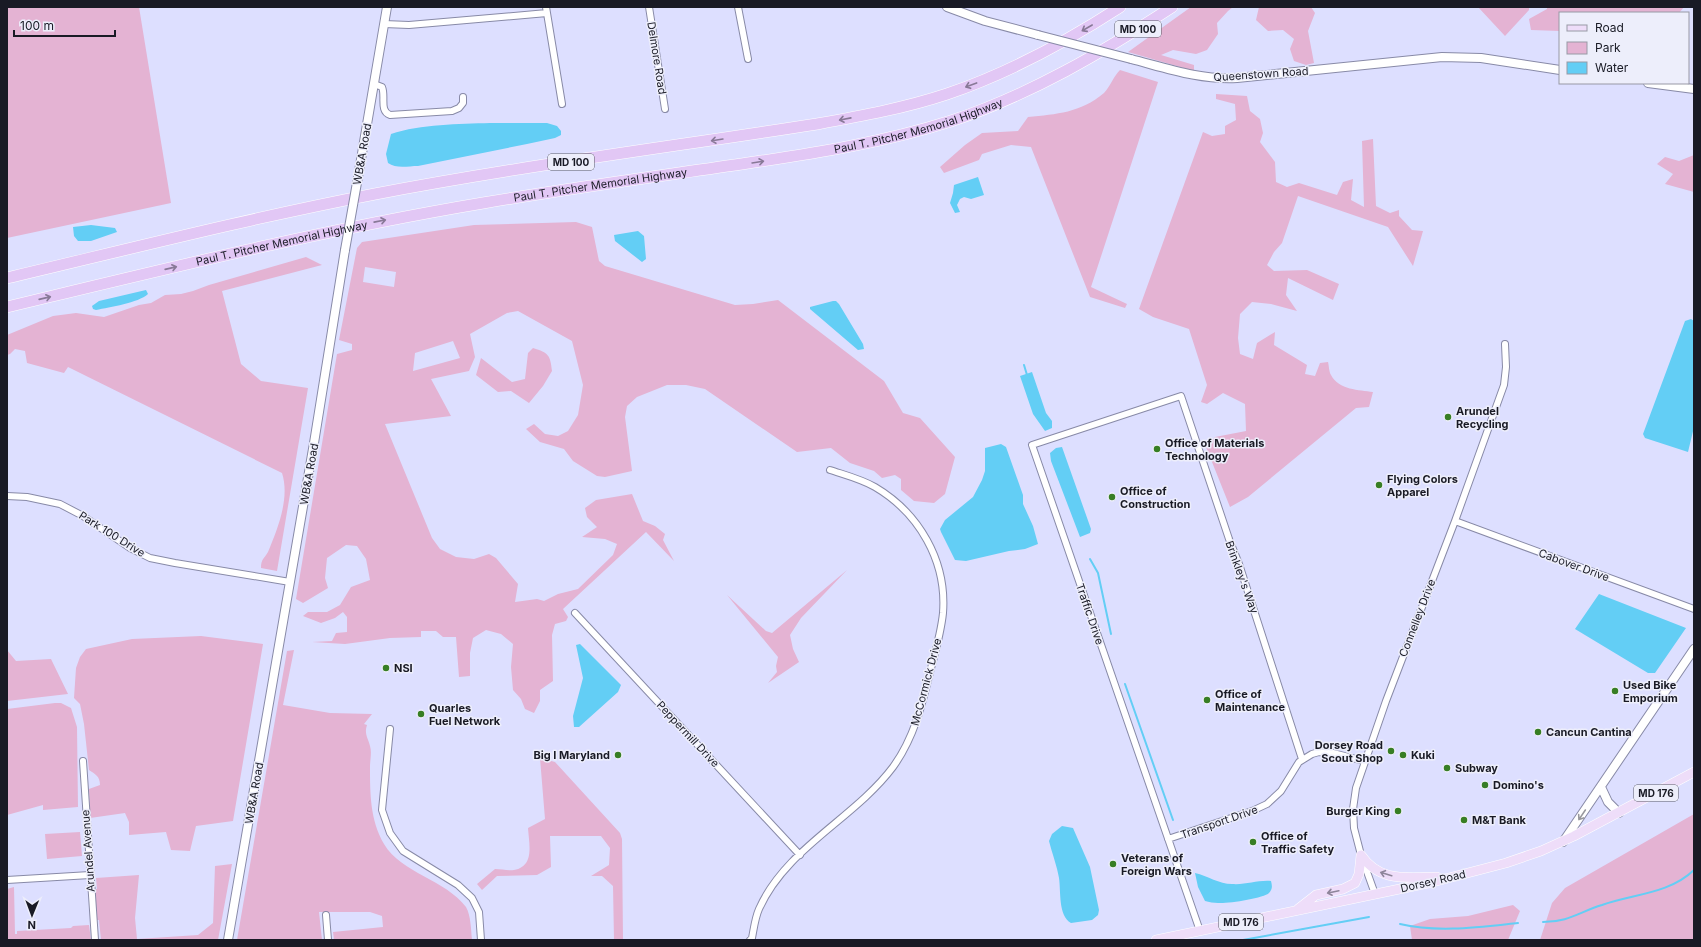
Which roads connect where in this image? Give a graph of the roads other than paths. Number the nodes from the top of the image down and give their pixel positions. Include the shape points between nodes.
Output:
1 (387, 7) edge
2 (648, 7) edge
3 (738, 7) edge
4 (947, 7) edge
5 (1120, 7) edge
6 (1172, 7) edge
7 (547, 10) edge
8 (384, 24) junction
9 (748, 58) dead end
10 (1559, 70) edge
11 (374, 84) junction
12 (1656, 84) edge
13 (1694, 89) edge
14 (463, 96) dead end
15 (562, 104) dead end
16 (665, 109) dead end
17 (7, 278) edge
18 (7, 307) edge
19 (1504, 344) dead end
20 (1181, 396) joint
21 (830, 470) dead end
22 (7, 496) edge
23 (1455, 522) junction
24 (290, 582) junction
25 (1694, 609) edge
26 (575, 613) dead end
27 (1694, 649) edge
28 (390, 729) dead end
29 (1302, 759) junction
30 (1364, 761) junction
31 (83, 762) dead end
32 (1694, 772) edge
33 (1601, 787) junction
34 (1619, 813) junction
35 (1168, 839) junction
36 (1563, 842) junction
37 (800, 855) junction
38 (1361, 855) junction
39 (90, 875) junction
40 (1452, 877) junction
41 (7, 880) edge
42 (1375, 894) junction
43 (1296, 910) junction
44 (326, 915) dead end
45 (1200, 931) junction
46 (751, 939) edge
47 (95, 940) edge
48 (228, 940) edge
49 (328, 940) edge
50 (481, 940) edge
51 (1156, 940) edge

1 - 8 street, WB&A Road
2 - 16 street, Delmore Road
3 - 9 street
4 - 10 street, Queenstown Road, bridge via 985,21 1218,79 1442,57 1481,58
5 -> 17 highway, Paul T. Pitcher Memorial Highway / MD 100 via 1073,36 986,80 905,106 817,124 481,175 376,194 257,219
18 -> 6 highway, Paul T. Pitcher Memorial Highway / MD 100 via 374,222 485,202 822,152 918,131 992,106 1032,89 1113,45
7 - 8 street via 409,25
7 - 15 street
8 - 11 street, WB&A Road
11 - 14 street via 382,87 384,110 390,115 452,110 463,104
11 - 24 street, WB&A Road, bridge
12 - 13 street
19 - 23 street, Connelley Drive via 1504,385
20 - 29 street, Brinkley's Way via 1228,538 1240,564
20 - 35 street, Traffic Drive via 1032,445
21 - 37 street, McCormick Drive via 864,481 879,489 892,498 918,525 931,547 940,571 943,613 921,708 911,736 898,758 870,792
22 - 24 street, Park 100 Drive via 27,496 60,504 150,558
23 - 25 street, Cabover Drive
23 - 30 street, Connelley Drive
24 - 48 street, WB&A Road
26 - 37 street, Peppermill Drive
27 - 33 street
28 - 50 street via 382,810 390,833 403,851 458,885 472,898 479,912
29 - 30 street via 1325,752
29 - 35 street, Transport Drive via 1281,791 1267,804
30 - 38 street, Connelley Drive via 1353,809 1354,828
31 - 39 street, Arundel Avenue
32 - 34 main road, Dorsey Road / MD 176
33 - 34 street via 1608,802
33 -> 36 street
34 - 36 main road, Dorsey Road / MD 176
35 - 45 street, Traffic Drive
36 - 40 main road, Dorsey Road / MD 176
37 - 46 street, McCormick Drive via 783,872 767,895 756,917
40 -> 38 main road via 1390,876 1373,869
38 - 42 street, Connelley Drive
38 -> 43 main road via 1359,874 1355,883 1343,889 1316,895
39 - 41 street
39 - 47 street, Arundel Avenue
40 - 42 main road, Dorsey Road / MD 176
42 - 43 main road, Dorsey Road / MD 176
43 - 45 main road, Dorsey Road / MD 176
44 - 49 street
45 - 51 main road, Dorsey Road / MD 176

